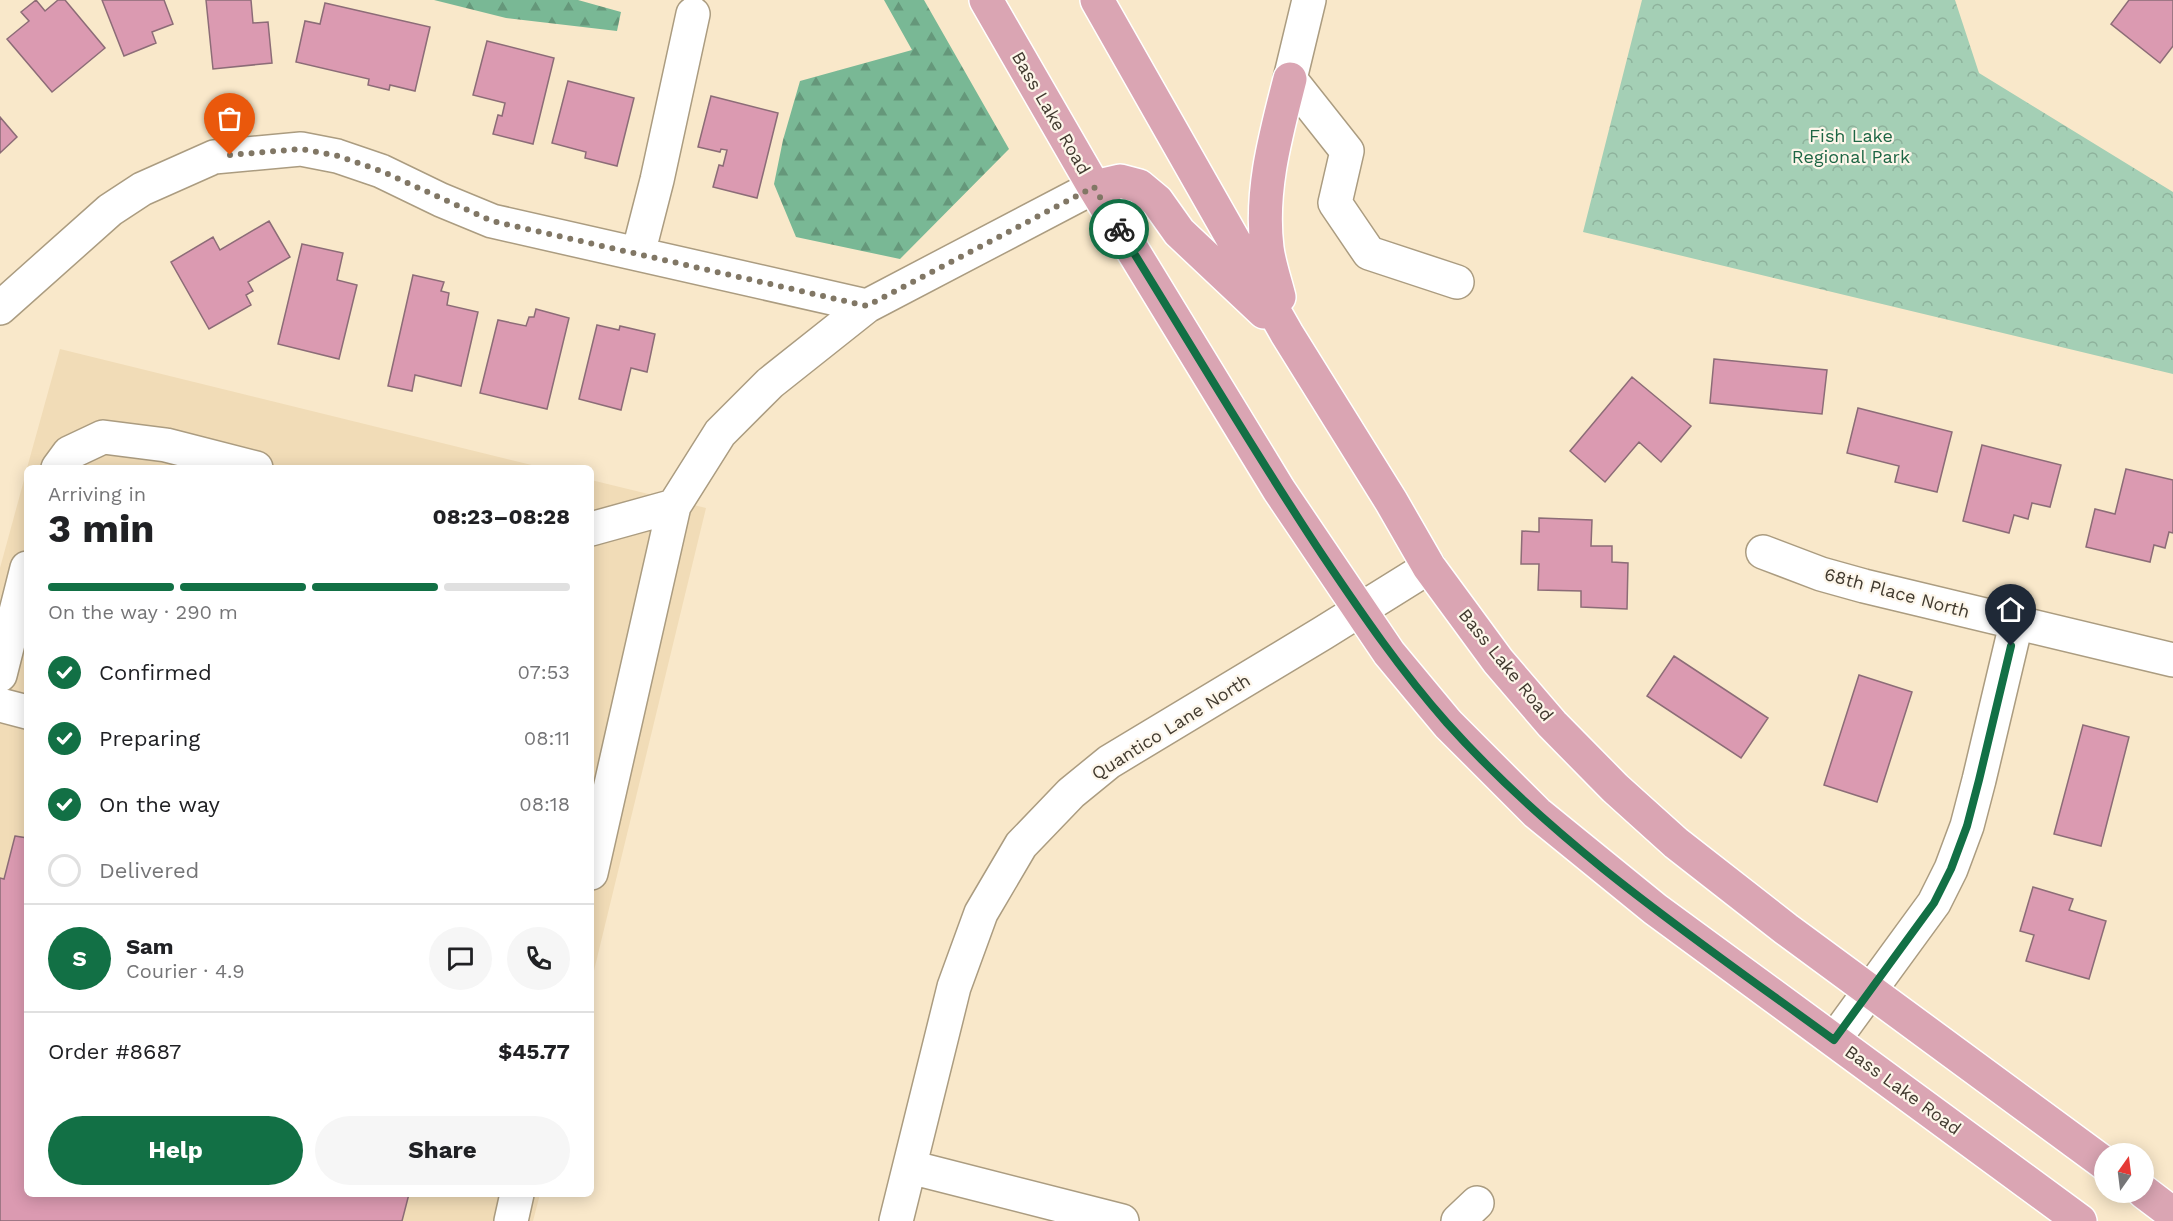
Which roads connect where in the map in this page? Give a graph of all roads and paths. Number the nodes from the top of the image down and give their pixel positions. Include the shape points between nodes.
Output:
1 (987, 0) edge
2 (1097, 0) edge
3 (1309, 0) edge
4 (693, 14) dead end
5 (1290, 79) junction
6 (1094, 187) junction
7 (638, 254) junction
8 (1457, 282) dead end
9 (867, 306) junction
10 (0, 308) edge
11 (1287, 334) junction
12 (163, 457) edge
13 (60, 465) edge
14 (231, 465) edge
15 (674, 506) junction
16 (594, 528) edge
17 (1763, 552) dead end
18 (1429, 567) junction
19 (24, 580) edge
20 (1359, 609) junction
21 (2016, 624) junction
22 (2173, 660) edge
23 (0, 675) edge
24 (0, 705) edge
25 (24, 711) edge
26 (594, 852) edge
27 (1871, 990) junction
28 (1834, 1040) junction
29 (2094, 1156) edge
30 (910, 1167) junction
31 (516, 1197) edge
32 (2154, 1200) edge
33 (2173, 1214) edge
34 (511, 1221) edge
35 (896, 1221) edge
36 (1122, 1221) edge
37 (2080, 1221) edge

1 - 6 main road, Bass Lake Road
2 - 11 main road, Bass Lake Road
3 - 5 street
4 - 7 street
5 - 8 street via 1347,151 1335,203 1369,253
5 - 11 main road via 1267,187 1267,248
6 - 9 street
6 - 11 main road via 1120,181 1139,186 1157,201 1179,232
6 - 20 main road, Bass Lake Road via 1280,490
7 - 9 street
7 - 10 street via 492,221 381,171 338,156 301,149 214,157 142,189 110,210
9 - 15 street via 770,383 720,433
11 - 18 main road, Bass Lake Road
12 - 13 street via 103,437 69,453
12 - 14 street
15 - 16 street
15 - 26 street
17 - 21 street, 68th Place North via 1821,574
18 - 20 street, Quantico Lane North
18 - 27 main road, Bass Lake Road via 1498,661 1615,788 1676,843
19 - 23 street
20 - 28 main road, Bass Lake Road via 1389,653 1448,724 1537,813 1655,909
20 - 30 street, Quantico Lane North via 1109,762 1071,793 1021,845 981,913 954,987
21 - 22 street, 68th Place North
21 - 27 street via 1974,798 1951,869 1934,903
24 - 25 street
27 - 28 street
27 - 29 main road, Bass Lake Road
28 - 37 main road, Bass Lake Road
30 - 35 street, Quantico Lane North
30 - 36 street
31 - 34 street
32 - 33 main road

